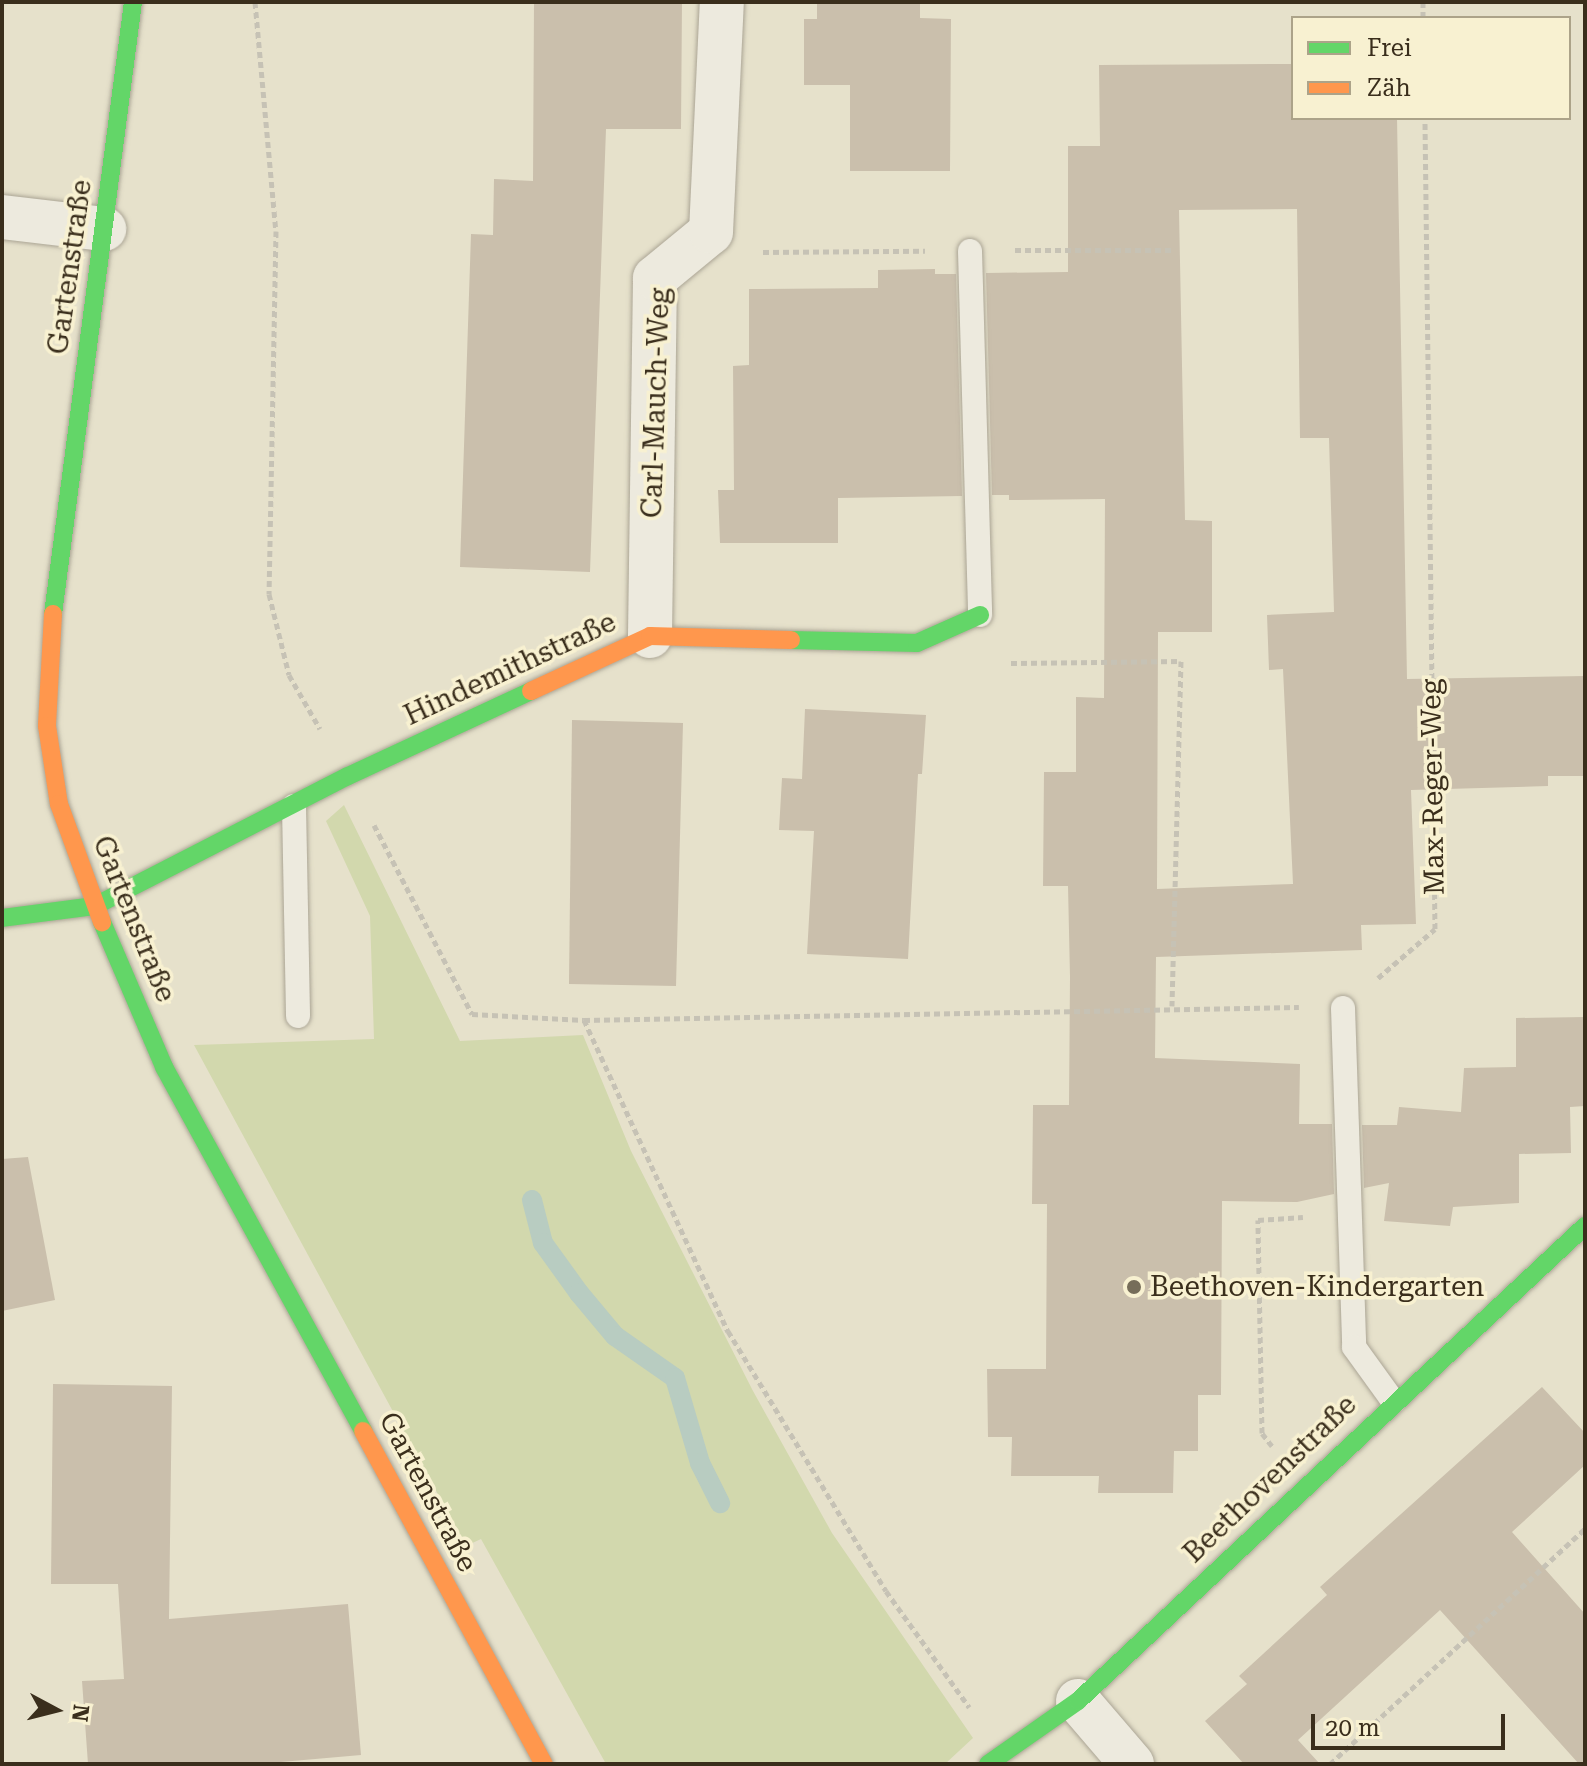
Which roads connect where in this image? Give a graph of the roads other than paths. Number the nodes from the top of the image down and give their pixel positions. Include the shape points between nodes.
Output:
1 (133, 2) edge
2 (722, 2) edge
3 (2, 217) edge
4 (104, 229) junction
5 (970, 251) dead end
6 (980, 615) joint
7 (650, 636) junction
8 (294, 806) junction
9 (95, 906) junction
10 (2, 918) edge
11 (1343, 1008) road end
12 (298, 1016) dead end
13 (1579, 1245) edge
14 (1393, 1401) junction
15 (1078, 1701) junction
16 (995, 1758) edge
17 (544, 1764) edge
18 (1132, 1764) edge

1 - 4 street, Gartenstraße
2 - 7 street, Carl-Mauch-Weg via 711,232 655,278
3 - 4 street
4 - 9 street, Gartenstraße via 53,611 47,726 59,804
5 - 6 lane
6 - 7 street, Hindemithstraße via 917,643
7 - 8 street, Hindemithstraße
8 - 9 street, Hindemithstraße
8 - 12 lane
9 - 10 street, Hindemithstraße
9 - 17 street, Gartenstraße via 164,1067
11 - 14 lane via 1354,1347
13 - 14 street, Beethovenstraße
14 - 15 street, Beethovenstraße
15 - 16 street, Beethovenstraße
15 - 18 street

